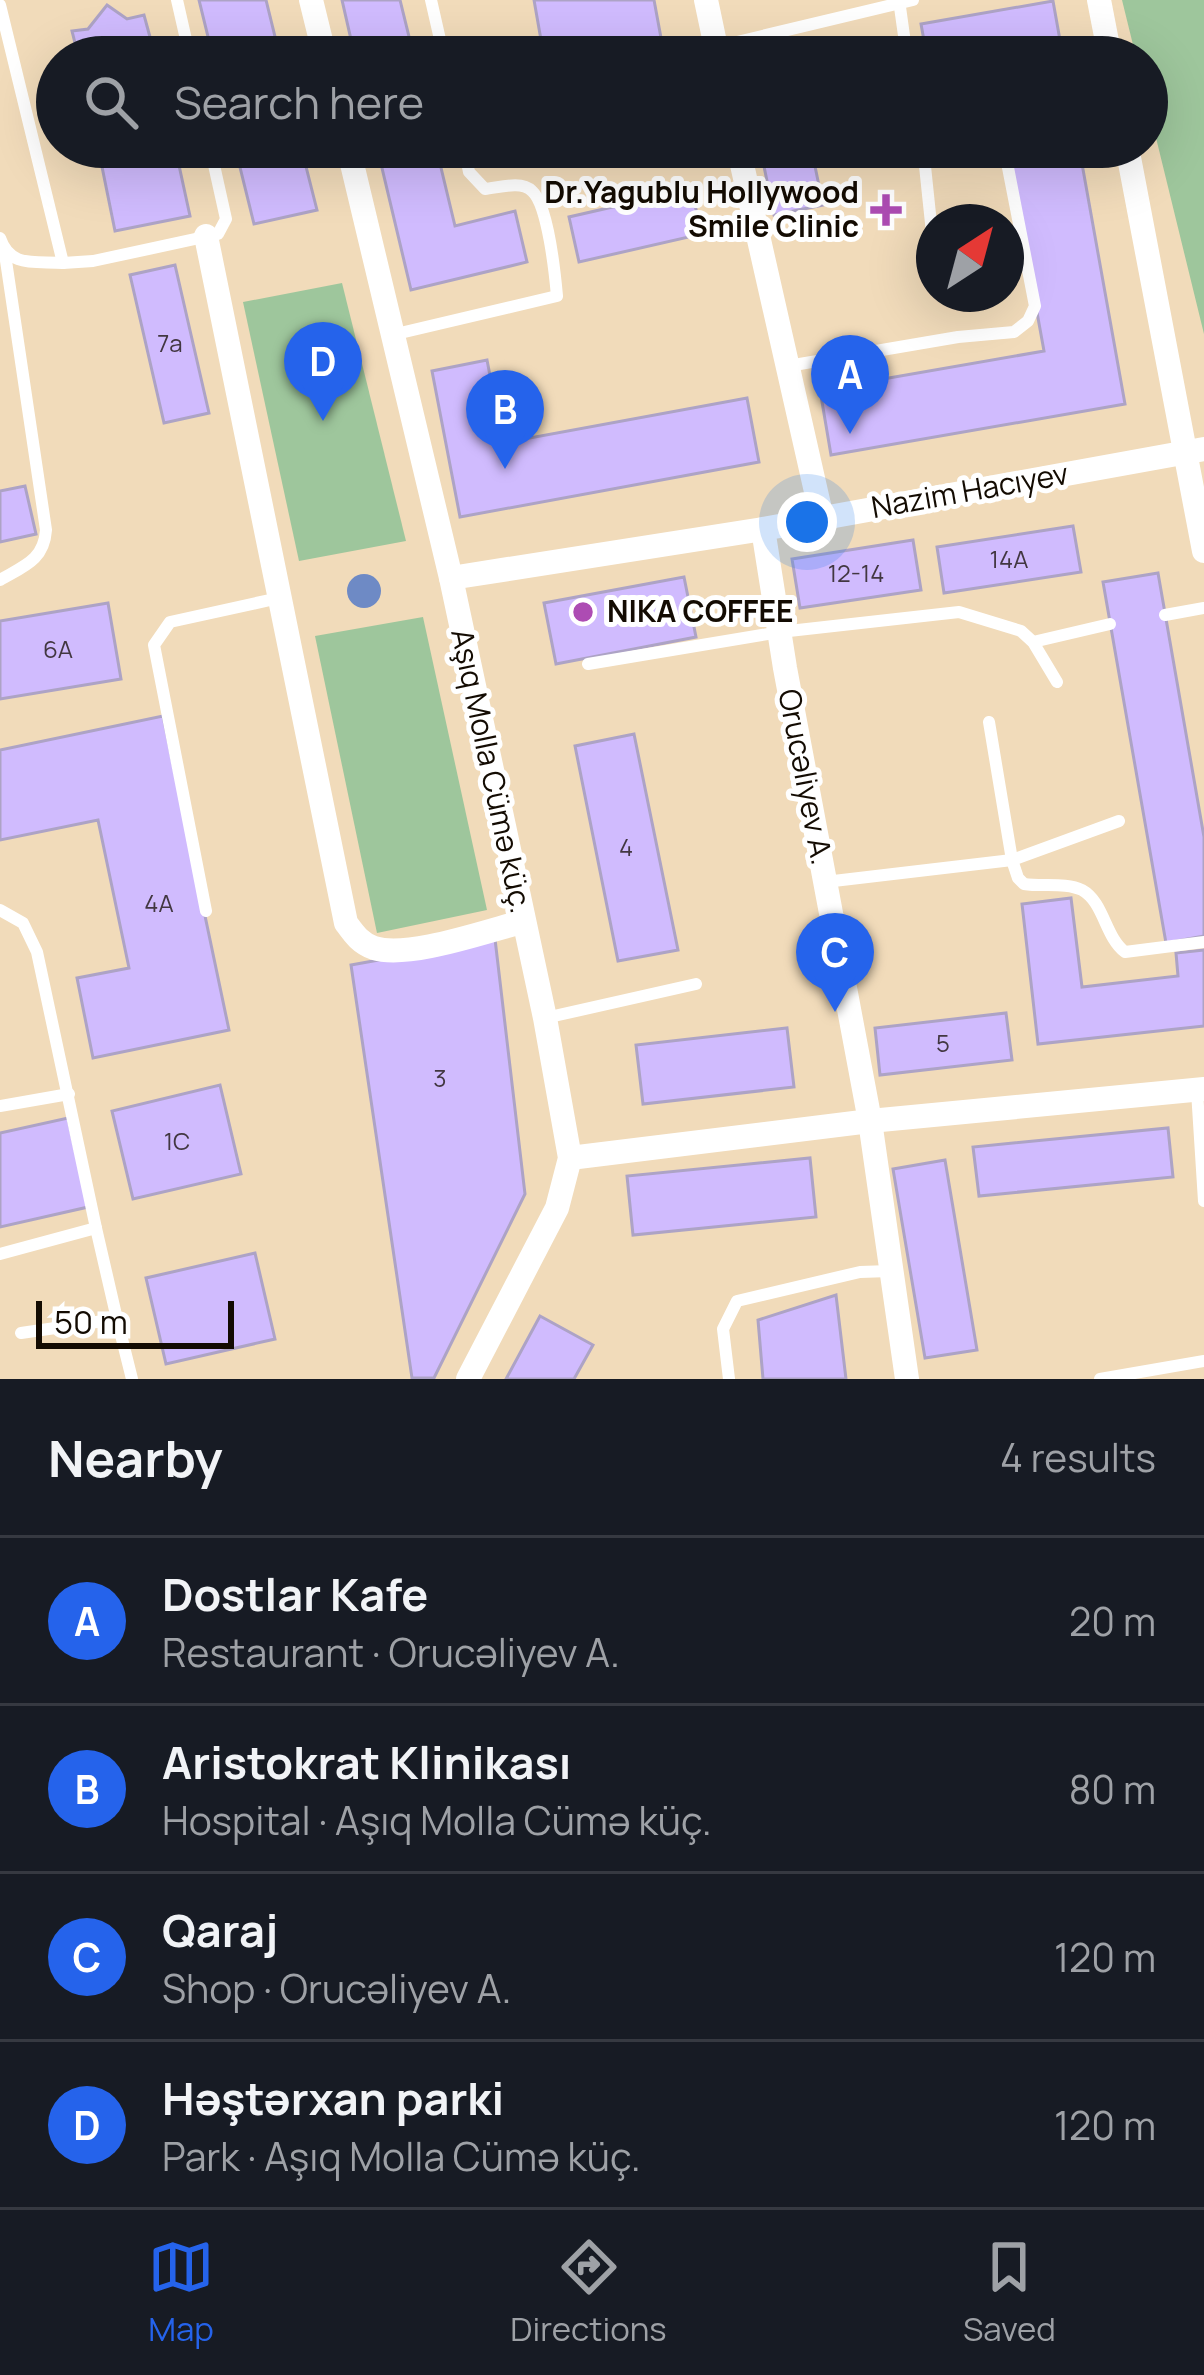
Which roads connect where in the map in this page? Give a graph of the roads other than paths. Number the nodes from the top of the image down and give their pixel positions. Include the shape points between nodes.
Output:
1 (177, 0) edge
2 (311, 0) edge
3 (431, 0) edge
4 (706, 0) edge
5 (1099, 0) edge
6 (904, 1) edge
7 (0, 5) edge
8 (185, 36) edge
9 (320, 36) edge
10 (439, 36) edge
11 (714, 36) edge
12 (776, 36) edge
13 (906, 36) edge
14 (1106, 36) edge
15 (36, 155) edge
16 (39, 168) edge
17 (215, 168) edge
18 (353, 168) edge
19 (469, 168) edge
20 (743, 168) edge
21 (925, 168) edge
22 (1008, 168) edge
23 (1130, 168) edge
24 (929, 204) edge
25 (206, 236) junction
26 (0, 238) edge
27 (5, 254) junction
28 (62, 263) junction
29 (395, 334) junction
30 (786, 367) junction
31 (1196, 451) edge
32 (822, 518) junction
33 (763, 529) junction
34 (1204, 551) edge
35 (452, 578) junction
36 (0, 580) edge
37 (279, 598) junction
38 (1204, 608) edge
39 (1165, 615) dead end
40 (1110, 624) dead end
41 (780, 632) junction
42 (1033, 642) junction
43 (588, 664) dead end
44 (1057, 682) dead end
45 (989, 722) dead end
46 (1119, 821) dead end
47 (1012, 860) junction
48 (826, 882) junction
49 (0, 910) edge
50 (206, 911) dead end
51 (522, 922) junction
52 (1204, 942) edge
53 (696, 985) dead end
54 (545, 1018) junction
55 (1201, 1089) edge
56 (69, 1094) junction
57 (0, 1106) edge
58 (870, 1121) junction
59 (570, 1158) junction
60 (1204, 1201) edge
61 (96, 1228) junction
62 (0, 1254) edge
63 (890, 1270) junction
64 (117, 1318) junction
65 (21, 1333) dead end
66 (1204, 1361) edge
67 (132, 1379) edge
68 (468, 1379) edge
69 (729, 1379) edge
70 (907, 1379) edge
71 (1100, 1379) edge

1 - 8 lane
2 - 9 street
3 - 10 lane
4 - 11 street
5 - 14 street
6 - 12 lane
6 - 13 lane
7 - 15 lane
16 - 28 lane
17 - 25 lane via 226,219 218,234
18 - 29 street, Aşıq Molla Cümə küç.
19 - 29 lane via 484,189 532,190 557,296
20 - 30 street
21 - 24 lane
22 - 30 lane via 1035,306 1028,321 1014,332
23 - 31 street via 1173,398
25 - 28 lane
25 - 37 street
26 - 27 lane
27 - 28 lane
27 - 36 lane via 46,530 36,560
29 - 35 street, Aşıq Molla Cümə küç.
30 - 32 street
31 - 32 street, Nazim Hacıyev
31 - 34 street
32 - 33 street, Nazim Hacıyev
33 - 35 street, Nazim Hacıyev
33 - 41 street, Orucəliyev A.
35 - 51 street, Aşıq Molla Cümə küç.
37 - 50 lane via 170,622 154,645
37 - 51 street via 346,923 378,950
38 - 39 lane
40 - 42 lane
41 - 42 lane via 959,612
41 - 43 lane
41 - 48 street, Orucəliyev A.
42 - 44 lane
45 - 47 lane
46 - 47 lane
47 - 48 lane
47 - 52 lane via 1024,884 1087,893 1125,952
48 - 58 street, Orucəliyev A.
49 - 56 lane via 23,923 37,952
51 - 54 street, Aşıq Molla Cümə küç.
53 - 54 lane
54 - 59 street, Aşıq Molla Cümə küç.
55 - 58 street
55 - 60 lane
56 - 57 lane
56 - 61 lane
58 - 59 street
58 - 63 street, Orucəliyev A.
59 - 68 street, Aşıq Molla Cümə küç. via 557,1208
61 - 62 lane
61 - 64 lane
63 - 69 lane via 737,1300 724,1329
63 - 70 street, Orucəliyev A.
64 - 65 lane
64 - 67 lane
66 - 71 lane

